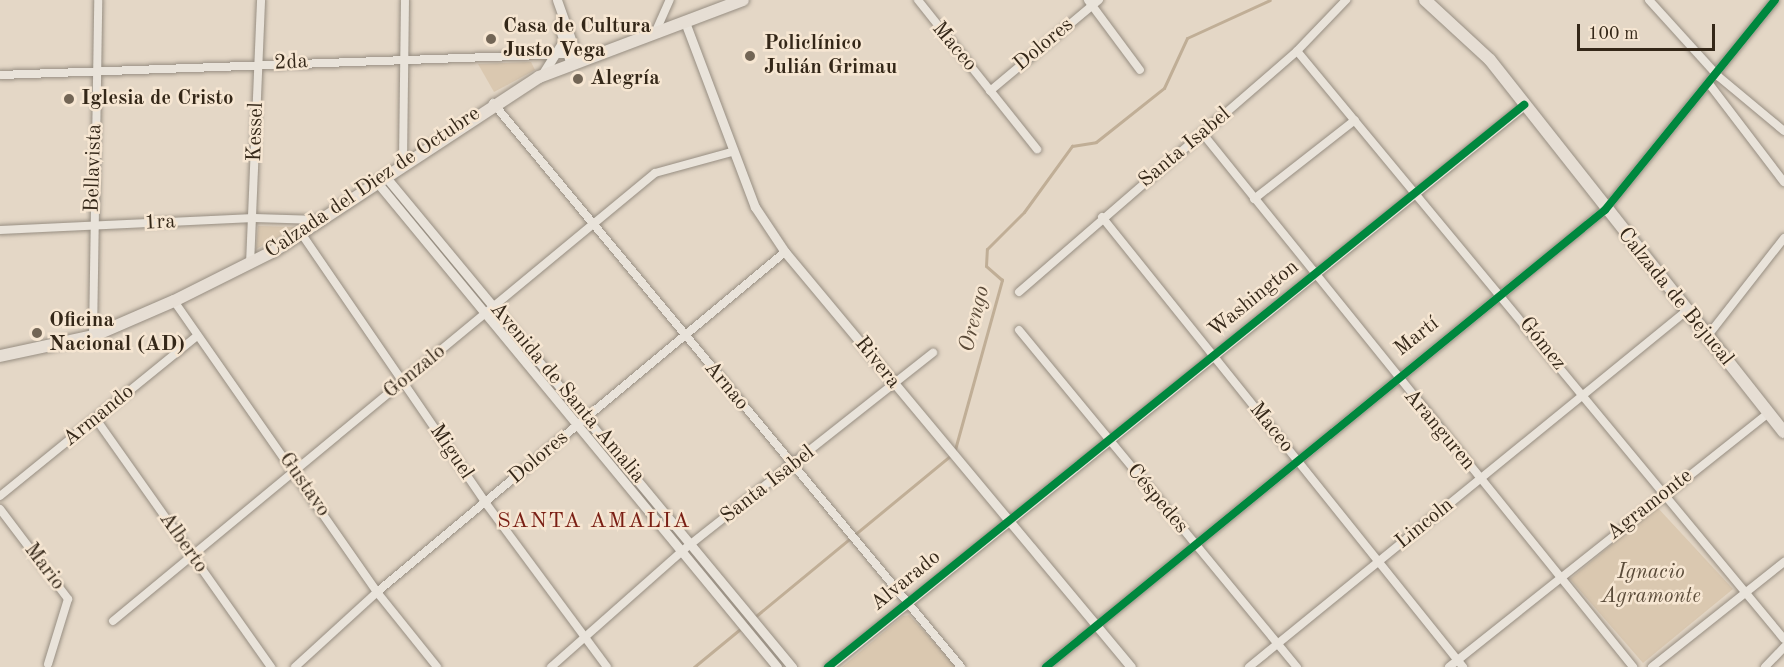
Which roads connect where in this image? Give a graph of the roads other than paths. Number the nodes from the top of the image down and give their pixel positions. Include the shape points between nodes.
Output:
1 (98, 0) edge
2 (261, 0) edge
3 (405, 0) edge
4 (558, 0) edge
5 (669, 0) edge
6 (743, 0) edge
7 (918, 0) edge
8 (1099, 0) edge
9 (1346, 0) edge
10 (1425, 0) edge
11 (1649, 0) edge
12 (1775, 0) edge
13 (1089, 3) edge
14 (562, 20) junction
15 (685, 22) junction
16 (656, 33) junction
17 (1297, 51) junction
18 (570, 57) junction
19 (404, 58) junction
20 (258, 64) junction
21 (1140, 70) dead end
22 (96, 72) junction
23 (0, 75) edge
24 (1718, 76) junction
25 (1710, 84) junction
26 (990, 90) junction
27 (1737, 92) junction
28 (493, 103) junction
29 (1725, 104) junction
30 (1524, 105) junction
31 (1355, 120) junction
32 (1784, 130) edge
33 (1203, 134) junction
34 (1037, 149) dead end
35 (731, 152) junction
36 (403, 162) junction
37 (380, 179) junction
38 (1784, 182) edge
39 (1414, 192) junction
40 (1254, 198) junction
41 (1605, 210) junction
42 (1102, 217) junction
43 (254, 218) junction
44 (319, 220) junction
45 (593, 223) junction
46 (92, 227) junction
47 (0, 230) edge
48 (301, 233) junction
49 (1784, 238) edge
50 (785, 252) junction
51 (250, 264) junction
52 (1313, 273) junction
53 (1019, 292) dead end
54 (1501, 293) junction
55 (174, 301) junction
56 (495, 306) junction
57 (1685, 312) junction
58 (487, 313) junction
59 (1019, 330) dead end
60 (93, 336) junction
61 (197, 336) junction
62 (685, 337) junction
63 (1706, 338) junction
64 (933, 352) dead end
65 (1213, 355) junction
66 (0, 356) edge
67 (1395, 377) junction
68 (404, 381) junction
69 (893, 384) junction
70 (1584, 396) junction
71 (1768, 413) junction
72 (587, 418) junction
73 (96, 419) junction
74 (579, 425) junction
75 (1784, 432) edge
76 (1108, 440) junction
77 (1296, 460) junction
78 (792, 466) junction
79 (293, 470) junction
80 (1480, 480) junction
81 (1663, 495) junction
82 (0, 496) edge
83 (485, 502) junction
84 (0, 509) edge
85 (1007, 522) junction
86 (1195, 543) junction
87 (692, 544) junction
88 (682, 551) junction
89 (191, 556) junction
90 (1379, 561) junction
91 (1784, 562) edge
92 (1559, 578) junction
93 (377, 592) junction
94 (1744, 593) junction
95 (908, 603) junction
96 (113, 621) dead end
97 (1096, 625) junction
98 (585, 638) junction
99 (1784, 639) edge
100 (1278, 644) junction
101 (1784, 647) edge
102 (48, 664) dead end
103 (1460, 664) edge
104 (271, 667) edge
105 (295, 667) edge
106 (437, 667) edge
107 (551, 667) edge
108 (607, 667) edge
109 (777, 667) edge
110 (792, 667) edge
111 (828, 667) edge
112 (961, 667) edge
113 (1046, 667) edge
114 (1131, 667) edge
115 (1249, 667) edge
116 (1297, 667) edge
117 (1449, 667) edge
118 (1633, 667) edge
119 (1652, 667) edge
120 (1765, 667) edge

1 - 22 street, Bellavista
2 - 20 street, Kessel
3 - 19 street
4 - 14 street
5 - 16 street
6 - 15 main road, Calzada del Diez de Octubre
7 - 26 street, Maceo
8 - 13 street, Dolores
9 - 17 street, Santa Isabel
10 - 30 main road, Calzada de Bejucal via 1476,43
11 - 24 street
12 - 24 street, Martí
13 - 21 street
13 - 26 street, Dolores
14 - 18 street
14 - 18 street
15 - 16 main road, Calzada del Diez de Octubre
15 - 35 street, Rivera
16 - 18 main road, Calzada del Diez de Octubre via 596,53
17 - 31 street, Gómez
17 - 33 street, Santa Isabel
18 - 19 street, 2da
18 - 28 main road, Calzada del Diez de Octubre
19 - 20 street, 2da
19 - 36 street
20 - 22 street, 2da
20 - 43 street, Kessel
22 - 23 street, 2da
22 - 46 street, Bellavista
24 - 25 street, Martí
24 - 27 street
25 - 29 street
25 - 41 street, Martí
26 - 34 street, Maceo
27 - 29 street
27 - 32 street
28 - 36 main road, Calzada del Diez de Octubre
28 - 45 street, Arnao
29 - 38 street
30 - 39 street, Washington
30 - 41 main road, Calzada de Bejucal
31 - 39 street, Gómez
31 - 40 street
33 - 40 street, Aranguren
33 - 42 street, Santa Isabel
35 - 45 street, Gonzalo via 655,173
35 - 50 street, Rivera via 755,207
36 - 37 main road, Calzada del Diez de Octubre
37 - 44 main road, Calzada del Diez de Octubre
37 - 56 street, Avenida de Santa Amalia
37 - 58 street, Avenida de Santa Amalia
39 - 52 street, Washington
39 - 54 street, Gómez
40 - 52 street, Aranguren
41 - 54 street, Martí
41 - 57 main road, Calzada de Bejucal
42 - 53 street, Santa Isabel
42 - 65 street, Maceo
43 - 44 street, 1ra
43 - 46 street, 1ra
43 - 51 street, Kessel
44 - 48 main road, Calzada del Diez de Octubre
45 - 56 street, Gonzalo
45 - 62 street, Arnao
46 - 47 street, 1ra
46 - 60 street, Bellavista
48 - 51 main road, Calzada del Diez de Octubre
48 - 68 street, Miguel
49 - 63 street
50 - 62 street, Dolores
50 - 69 street, Rivera
51 - 55 main road, Calzada del Diez de Octubre
52 - 65 street, Washington
52 - 67 street, Aranguren
54 - 67 street, Martí
54 - 70 street, Gómez
55 - 60 main road, Calzada del Diez de Octubre
55 - 61 street, Gustavo
56 - 58 street, Gonzalo
56 - 72 street, Avenida de Santa Amalia
57 - 63 main road, Calzada de Bejucal
57 - 70 street, Lincoln
58 - 68 street, Gonzalo
58 - 74 street, Avenida de Santa Amalia
59 - 76 street, Céspedes
60 - 66 main road, Calzada del Diez de Octubre
61 - 73 street, Armando
61 - 79 street, Gustavo
62 - 72 street, Dolores
62 - 78 street, Arnao
63 - 71 main road, Calzada de Bejucal
64 - 69 street, Santa Isabel
65 - 76 street, Washington
65 - 77 street, Maceo
67 - 77 street, Martí
67 - 80 street, Aranguren
68 - 79 street, Gonzalo
68 - 83 street, Miguel
69 - 78 street, Santa Isabel
69 - 85 street, Rivera
70 - 80 street, Lincoln
70 - 81 street, Gómez
71 - 75 main road, Calzada de Bejucal
71 - 81 street, Agramonte
72 - 74 street, Dolores
72 - 87 street, Avenida de Santa Amalia
73 - 82 street, Armando
73 - 89 street, Alberto
74 - 83 street, Dolores
74 - 88 street, Avenida de Santa Amalia
76 - 85 street, Washington
76 - 86 street, Céspedes
77 - 86 street, Martí
77 - 90 street, Maceo
78 - 87 street, Santa Isabel
78 - 95 street, Arnao
79 - 89 street, Gonzalo
79 - 93 street, Gustavo
80 - 90 street, Lincoln
80 - 92 street, Aranguren
81 - 92 street, Agramonte
81 - 94 street, Gómez
83 - 93 street, Dolores
83 - 98 street, Miguel
84 - 102 street, Mario via 68,599
85 - 95 street, Alvarado
85 - 97 street, Rivera
86 - 97 street, Martí
86 - 100 street, Céspedes
87 - 88 street, Santa Isabel
87 - 110 street, Avenida de Santa Amalia
88 - 98 street, Santa Isabel
88 - 109 street, Avenida de Santa Amalia
89 - 96 street, Gonzalo
89 - 104 street, Alberto
90 - 100 street, Lincoln
90 - 103 street, Maceo
91 - 94 street
92 - 103 street, Agramonte
92 - 118 street, Aranguren
93 - 105 street, Dolores
93 - 106 street, Gustavo
94 - 99 street, Gómez
94 - 119 street
95 - 111 street, Alvarado
95 - 112 street, Arnao
97 - 113 street, Martí
97 - 114 street, Rivera
98 - 107 street, Santa Isabel
98 - 108 street, Miguel
100 - 115 street, Lincoln
100 - 116 street, Céspedes
101 - 120 street
103 - 117 street, Agramonte

